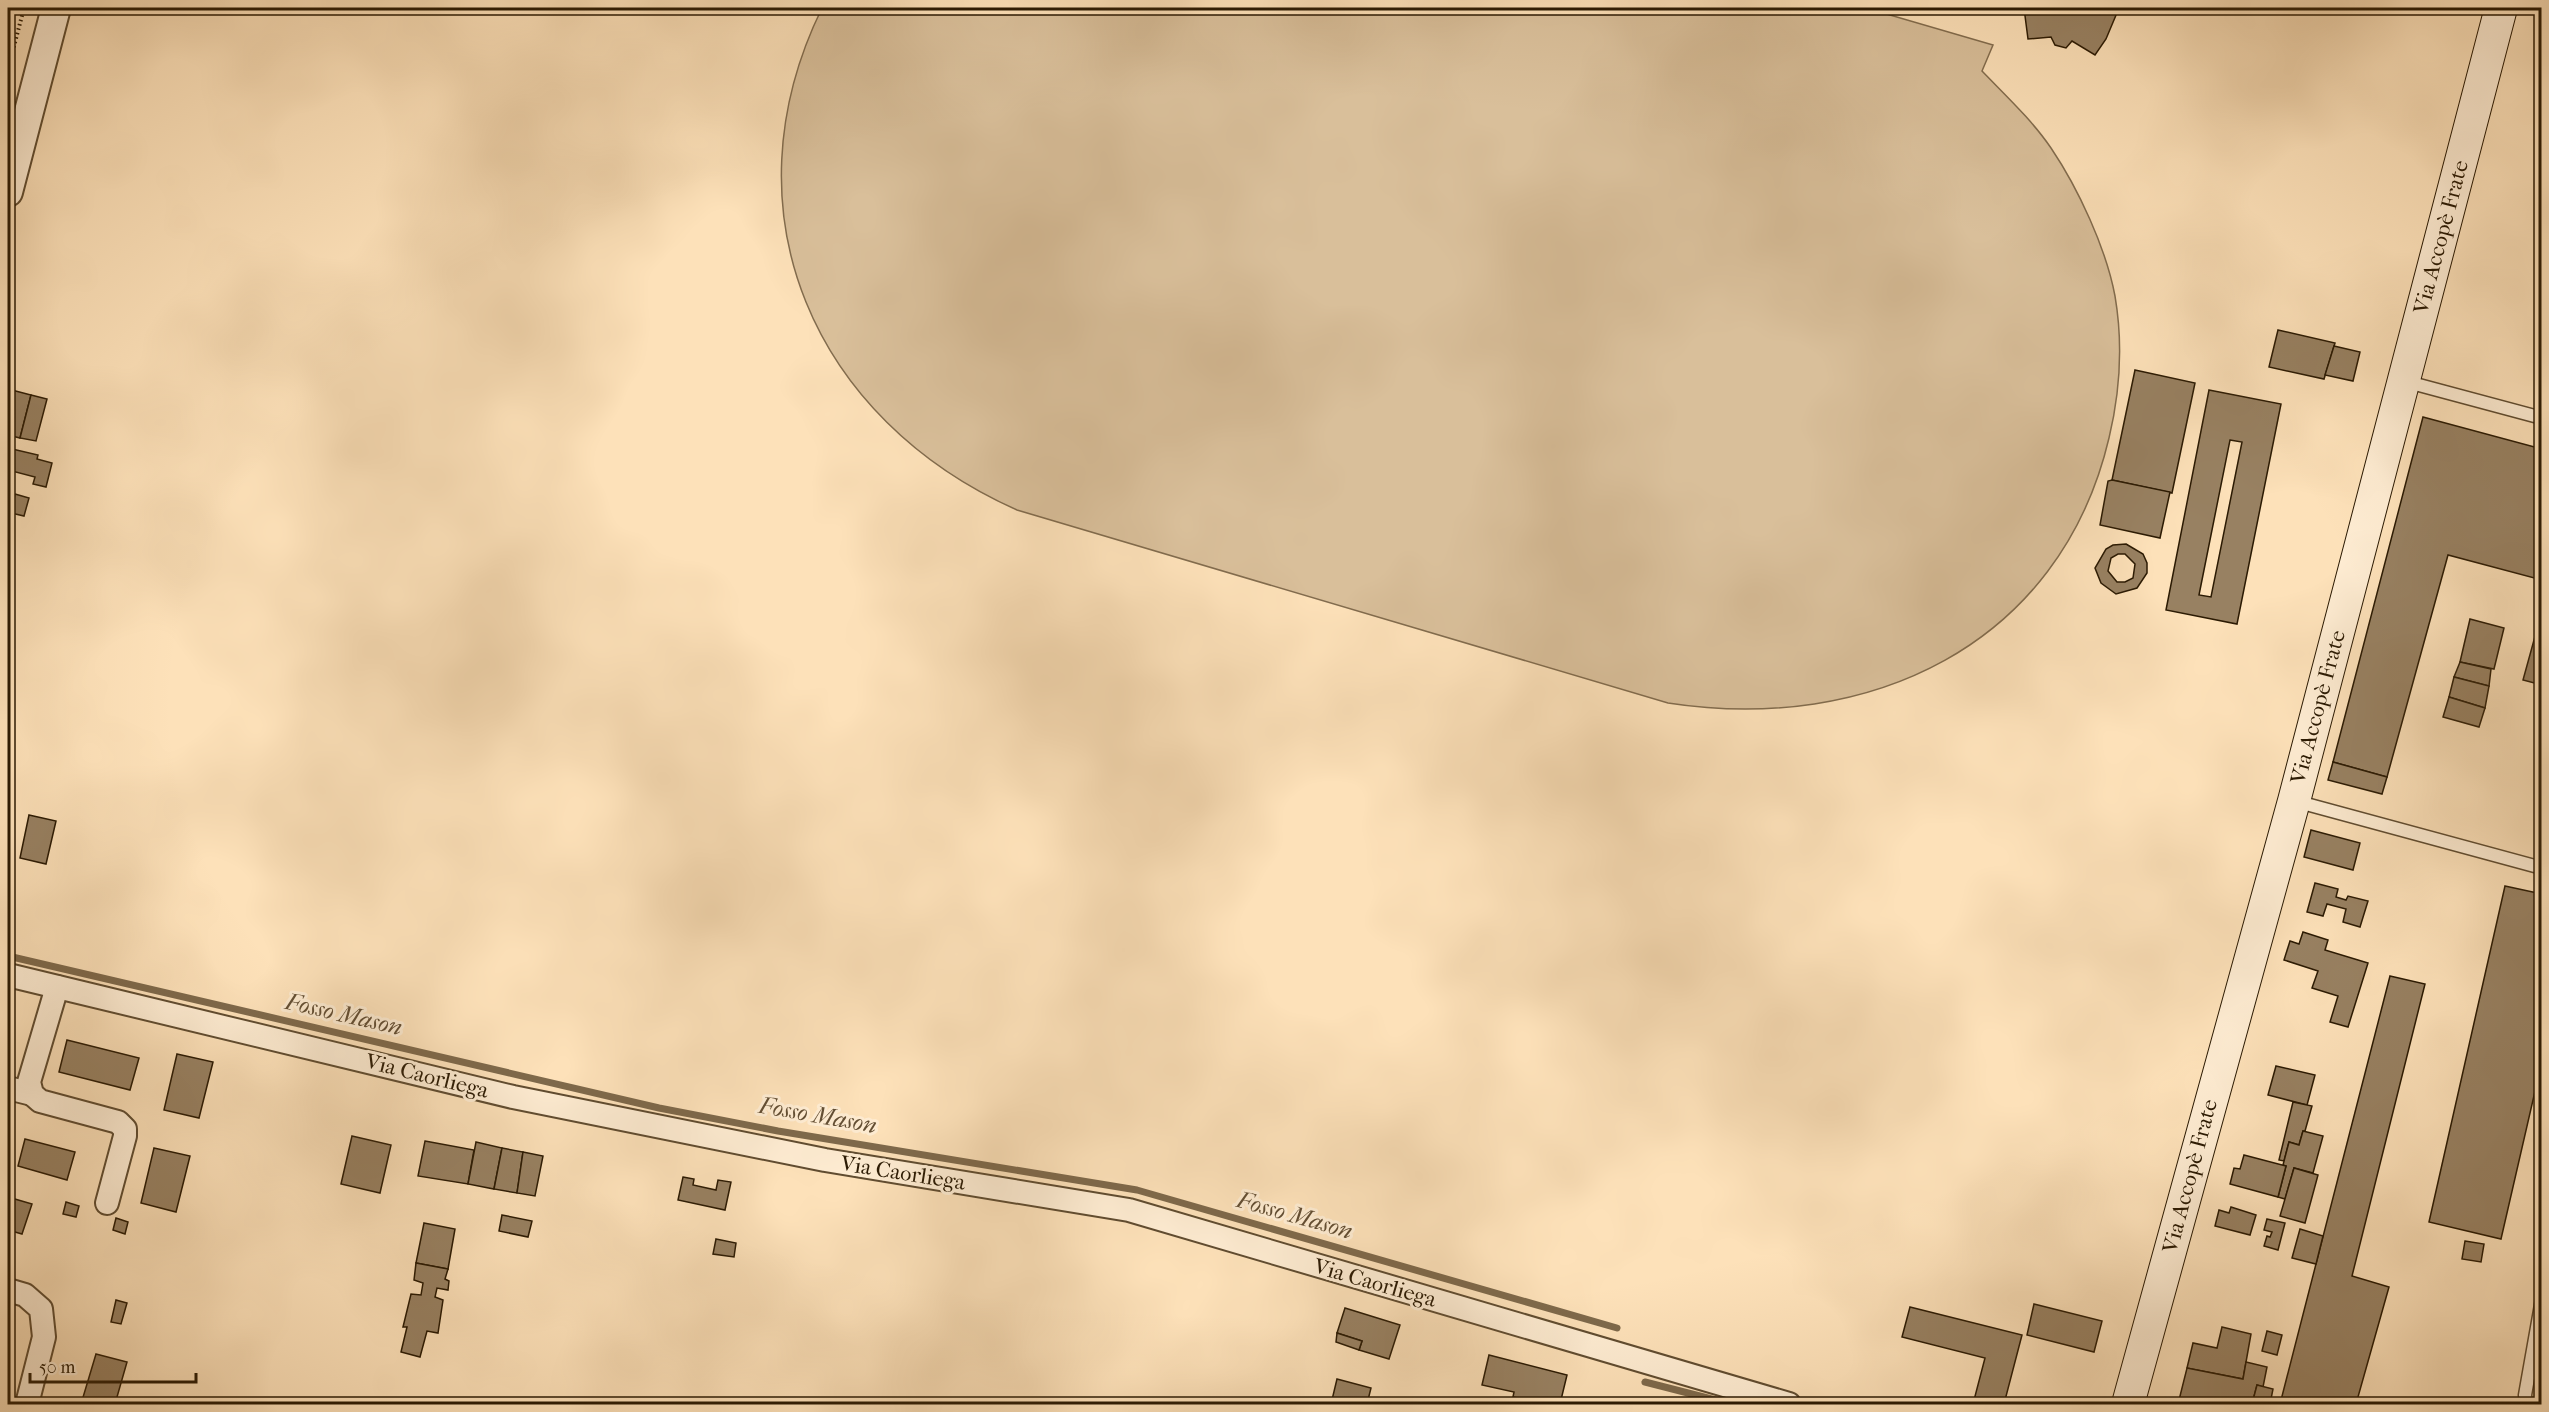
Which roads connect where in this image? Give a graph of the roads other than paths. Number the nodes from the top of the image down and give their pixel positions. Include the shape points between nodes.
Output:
1 (56, 8) edge
2 (2501, 8) edge
3 (8, 192) edge
4 (2403, 380) junction
5 (2541, 417) edge
6 (2294, 801) junction
7 (2541, 868) edge
8 (8, 975) edge
9 (57, 987) junction
10 (8, 1088) edge
11 (32, 1094) junction
12 (107, 1203) dead end
13 (8, 1290) edge
14 (2541, 1299) edge
15 (27, 1404) edge
16 (1789, 1404) edge
17 (2128, 1404) edge
18 (2526, 1404) edge

1 - 3 street
2 - 4 main road, Via Accopè Frate
4 - 5 lane
4 - 6 main road, Via Accopè Frate
6 - 7 lane
6 - 17 main road, Via Accopè Frate
8 - 9 street, Via Caorliega
9 - 11 street via 30,1082
9 - 16 street, Via Caorliega via 513,1097 825,1160 1129,1210
10 - 11 street
11 - 12 street via 40,1101 118,1122 125,1129
13 - 15 street via 25,1295 41,1309 44,1336
14 - 18 lane

